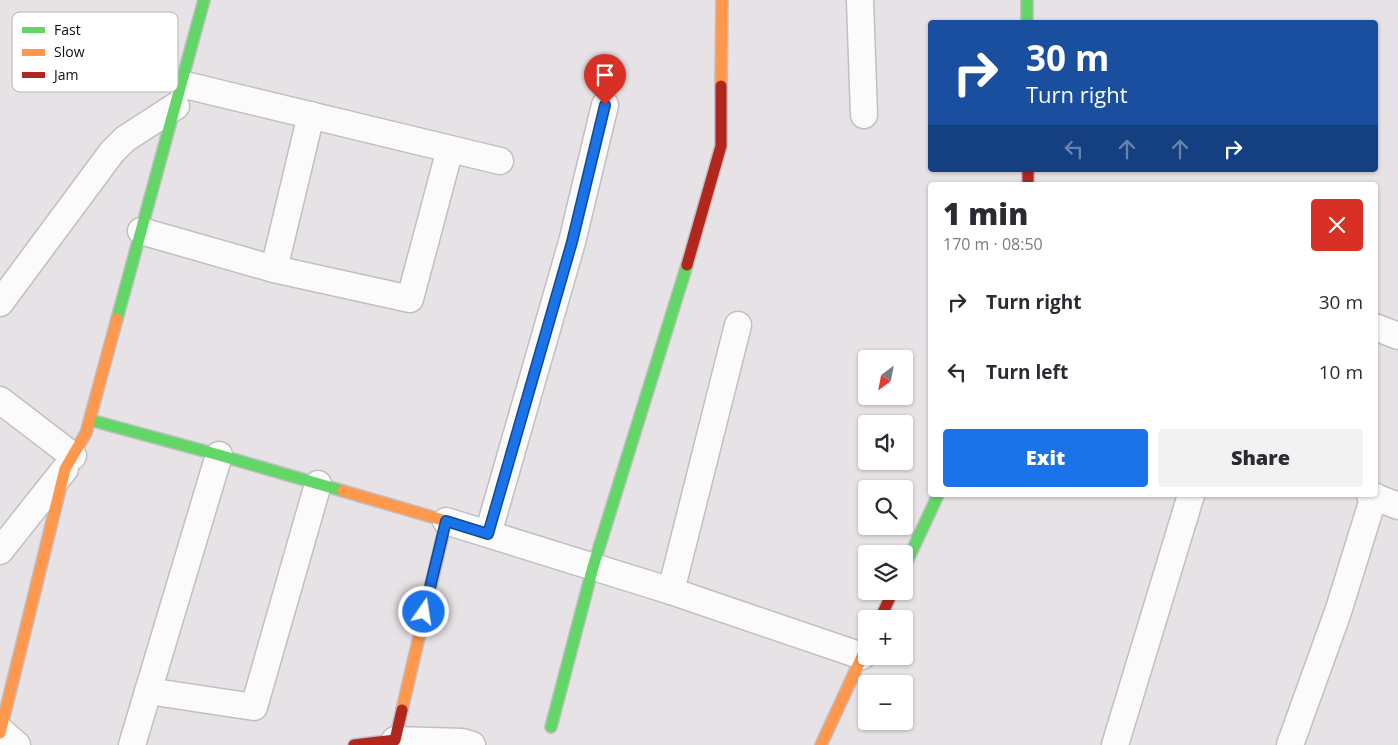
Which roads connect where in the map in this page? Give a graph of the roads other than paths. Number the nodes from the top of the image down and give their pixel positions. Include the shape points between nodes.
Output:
1 (204, 0) edge
2 (722, 0) edge
3 (860, 0) edge
4 (1027, 0) edge
5 (1027, 20) edge
6 (179, 95) junction
7 (605, 105) dead end
8 (311, 115) junction
9 (864, 115) dead end
10 (450, 149) junction
11 (500, 161) dead end
12 (141, 231) junction
13 (274, 269) junction
14 (0, 303) edge
15 (738, 325) dead end
16 (1378, 328) edge
17 (1398, 336) edge
18 (0, 400) edge
19 (90, 420) junction
20 (219, 456) junction
21 (69, 462) junction
22 (318, 484) junction
23 (937, 497) edge
24 (1190, 497) edge
25 (1372, 497) edge
26 (1375, 497) edge
27 (1398, 506) edge
28 (446, 521) junction
29 (488, 534) junction
30 (913, 549) edge
31 (0, 551) edge
32 (593, 567) junction
33 (671, 591) junction
34 (858, 650) edge
35 (858, 665) edge
36 (148, 691) junction
37 (551, 728) dead end
38 (0, 731) edge
39 (394, 740) junction
40 (17, 745) edge
41 (132, 745) edge
42 (354, 745) edge
43 (472, 745) edge
44 (821, 745) edge
45 (1115, 745) edge
46 (1290, 745) edge

1 - 6 street
2 - 32 street via 721,146
3 - 9 street
4 - 5 street
6 - 8 street
6 - 12 street
6 - 14 street via 112,152
7 - 29 street via 572,242
8 - 10 street
8 - 13 street
10 - 11 street
10 - 13 street via 410,299
12 - 13 street
12 - 19 street
15 - 33 street
16 - 17 street
18 - 21 street
19 - 20 street
19 - 21 street
20 - 22 street
20 - 36 street
21 - 31 street
21 - 38 street
22 - 28 street
22 - 36 street via 254,707
23 - 30 street
24 - 45 street
25 - 46 street via 1338,612
26 - 27 street
28 - 29 street
28 - 39 street
29 - 32 street
32 - 33 street
32 - 37 street
33 - 34 street
35 - 44 street
36 - 41 street
38 - 40 street
39 - 42 street
39 - 43 street

